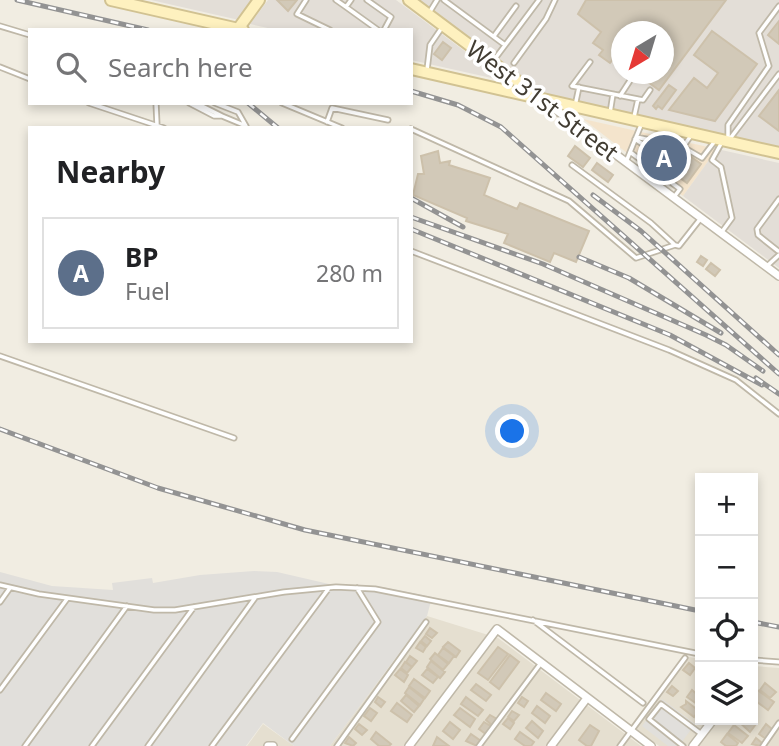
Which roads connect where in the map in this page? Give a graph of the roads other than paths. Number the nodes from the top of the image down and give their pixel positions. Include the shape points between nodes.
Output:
1 (111, 0) edge
2 (259, 0) edge
3 (306, 0) edge
4 (336, 0) edge
5 (351, 0) edge
6 (367, 0) edge
7 (409, 0) edge
8 (437, 0) edge
9 (444, 0) edge
10 (539, 0) edge
11 (555, 0) edge
12 (516, 6) dead end
13 (779, 6) edge
14 (346, 7) junction
15 (428, 14) junction
16 (0, 26) edge
17 (210, 26) edge
18 (443, 26) junction
19 (230, 28) edge
20 (241, 28) edge
21 (326, 28) edge
22 (375, 28) edge
23 (385, 28) edge
24 (28, 34) edge
25 (494, 36) junction
26 (505, 45) junction
27 (492, 62) junction
28 (590, 62) dead end
29 (514, 63) dead end
30 (0, 67) edge
31 (413, 69) edge
32 (427, 72) junction
33 (779, 74) edge
34 (28, 78) edge
35 (628, 84) edge
36 (579, 87) junction
37 (650, 90) dead end
38 (613, 94) junction
39 (620, 96) junction
40 (541, 98) junction
41 (638, 99) junction
42 (95, 105) edge
43 (156, 105) edge
44 (193, 105) edge
45 (201, 105) edge
46 (220, 105) edge
47 (233, 105) edge
48 (286, 105) edge
49 (575, 106) junction
50 (231, 109) junction
51 (610, 114) junction
52 (222, 116) junction
53 (388, 120) dead end
54 (638, 120) junction
55 (327, 122) junction
56 (157, 125) joint
57 (246, 126) edge
58 (247, 126) edge
59 (337, 126) edge
60 (413, 130) edge
61 (693, 133) junction
62 (636, 138) junction
63 (722, 140) junction
64 (647, 147) junction
65 (662, 147) dead end
66 (683, 147) junction
67 (630, 152) junction
68 (679, 153) dead end
69 (779, 153) edge
70 (649, 154) dead end
71 (626, 162) junction
72 (572, 165) dead end
73 (667, 169) dead end
74 (662, 176) junction
75 (674, 197) junction
76 (779, 199) edge
77 (701, 218) junction
78 (721, 233) junction
79 (675, 246) junction
80 (413, 252) edge
81 (778, 252) edge
82 (766, 266) junction
83 (779, 276) edge
84 (0, 356) edge
85 (779, 414) edge
86 (234, 438) dead end
87 (0, 585) edge
88 (10, 588) junction
89 (329, 588) junction
90 (357, 588) junction
91 (257, 596) junction
92 (67, 598) junction
93 (0, 602) edge
94 (127, 606) junction
95 (194, 607) junction
96 (531, 619) junction
97 (426, 622) dead end
98 (695, 653) edge
99 (685, 658) dead end
100 (758, 660) edge
101 (779, 662) edge
102 (541, 663) junction
103 (0, 690) edge
104 (587, 698) junction
105 (643, 703) dead end
106 (779, 723) edge
107 (709, 725) edge
108 (631, 731) junction
109 (702, 735) junction
110 (292, 739) dead end
111 (24, 746) edge
112 (92, 746) edge
113 (148, 746) edge
114 (212, 746) edge
115 (337, 746) edge
116 (409, 746) edge
117 (479, 746) edge
118 (551, 746) edge
119 (620, 746) edge
120 (651, 746) edge
121 (683, 746) edge
122 (693, 746) edge
123 (762, 746) edge

1 - 17 main road
2 - 20 main road
3 - 21 lane via 297,14
4 - 14 lane
5 - 14 lane
6 - 23 lane via 391,17
7 - 15 main road, West 31st Street
8 - 15 lane
9 - 25 lane
10 - 26 lane
11 - 29 lane
12 - 25 lane
13 - 63 lane via 759,33 769,66 727,125
14 - 22 lane
15 - 18 main road, West 31st Street
16 - 24 lane
17 - 19 main road
18 - 27 main road, West 31st Street
18 - 32 lane via 430,45
25 - 26 lane
26 - 27 lane
27 - 40 main road, West 31st Street
28 - 36 lane via 572,86
30 - 34 lane
31 - 32 main road
32 - 40 main road
33 - 63 lane
35 - 39 lane
36 - 38 lane
36 - 49 lane
37 - 41 lane via 643,100
38 - 39 lane
38 - 51 lane
39 - 41 lane
40 - 49 main road
40 - 71 street, West 31st Street
41 - 54 lane
42 - 56 lane
43 - 56 lane
44 - 52 lane
45 - 52 lane
46 - 50 lane
47 - 50 lane
48 - 55 lane
49 - 51 main road
50 - 58 lane
51 - 54 main road
52 - 57 lane
53 - 55 lane via 332,108
54 - 61 main road
54 - 62 lane
55 - 59 lane
60 - 79 lane via 569,201 636,258
61 - 63 main road
61 - 66 lane
62 - 64 lane
62 - 66 lane
62 - 67 lane
63 - 66 lane via 702,158
63 - 69 main road
63 - 78 lane via 712,160 721,166 732,218
64 - 65 lane
64 - 70 lane
66 - 68 lane
67 - 71 lane
67 - 74 lane
71 - 75 street, West 31st Street
72 - 79 lane
73 - 74 lane
74 - 75 lane via 680,189
75 - 77 street, West 31st Street
76 - 81 lane via 757,229
77 - 78 street, West 31st Street
77 - 79 lane
78 - 82 street, West 31st Street
80 - 85 lane via 669,350 736,380
81 - 82 lane
82 - 83 street, West 31st Street
84 - 86 lane
87 - 88 lane
88 - 92 lane
88 - 93 lane
89 - 90 lane
89 - 91 lane
89 - 114 lane
90 - 96 lane
90 - 110 lane via 378,622
91 - 95 lane
91 - 113 lane
92 - 94 lane
92 - 103 lane
94 - 95 lane
94 - 111 lane
95 - 112 lane
96 - 98 lane
96 - 105 lane
97 - 115 lane
99 - 108 lane
100 - 101 lane
102 - 104 street
102 - 116 street via 497,629
102 - 117 lane
104 - 108 street
104 - 118 street
106 - 123 lane
107 - 109 street
108 - 119 lane
108 - 120 street
109 - 121 lane via 661,704 649,719
109 - 122 street

